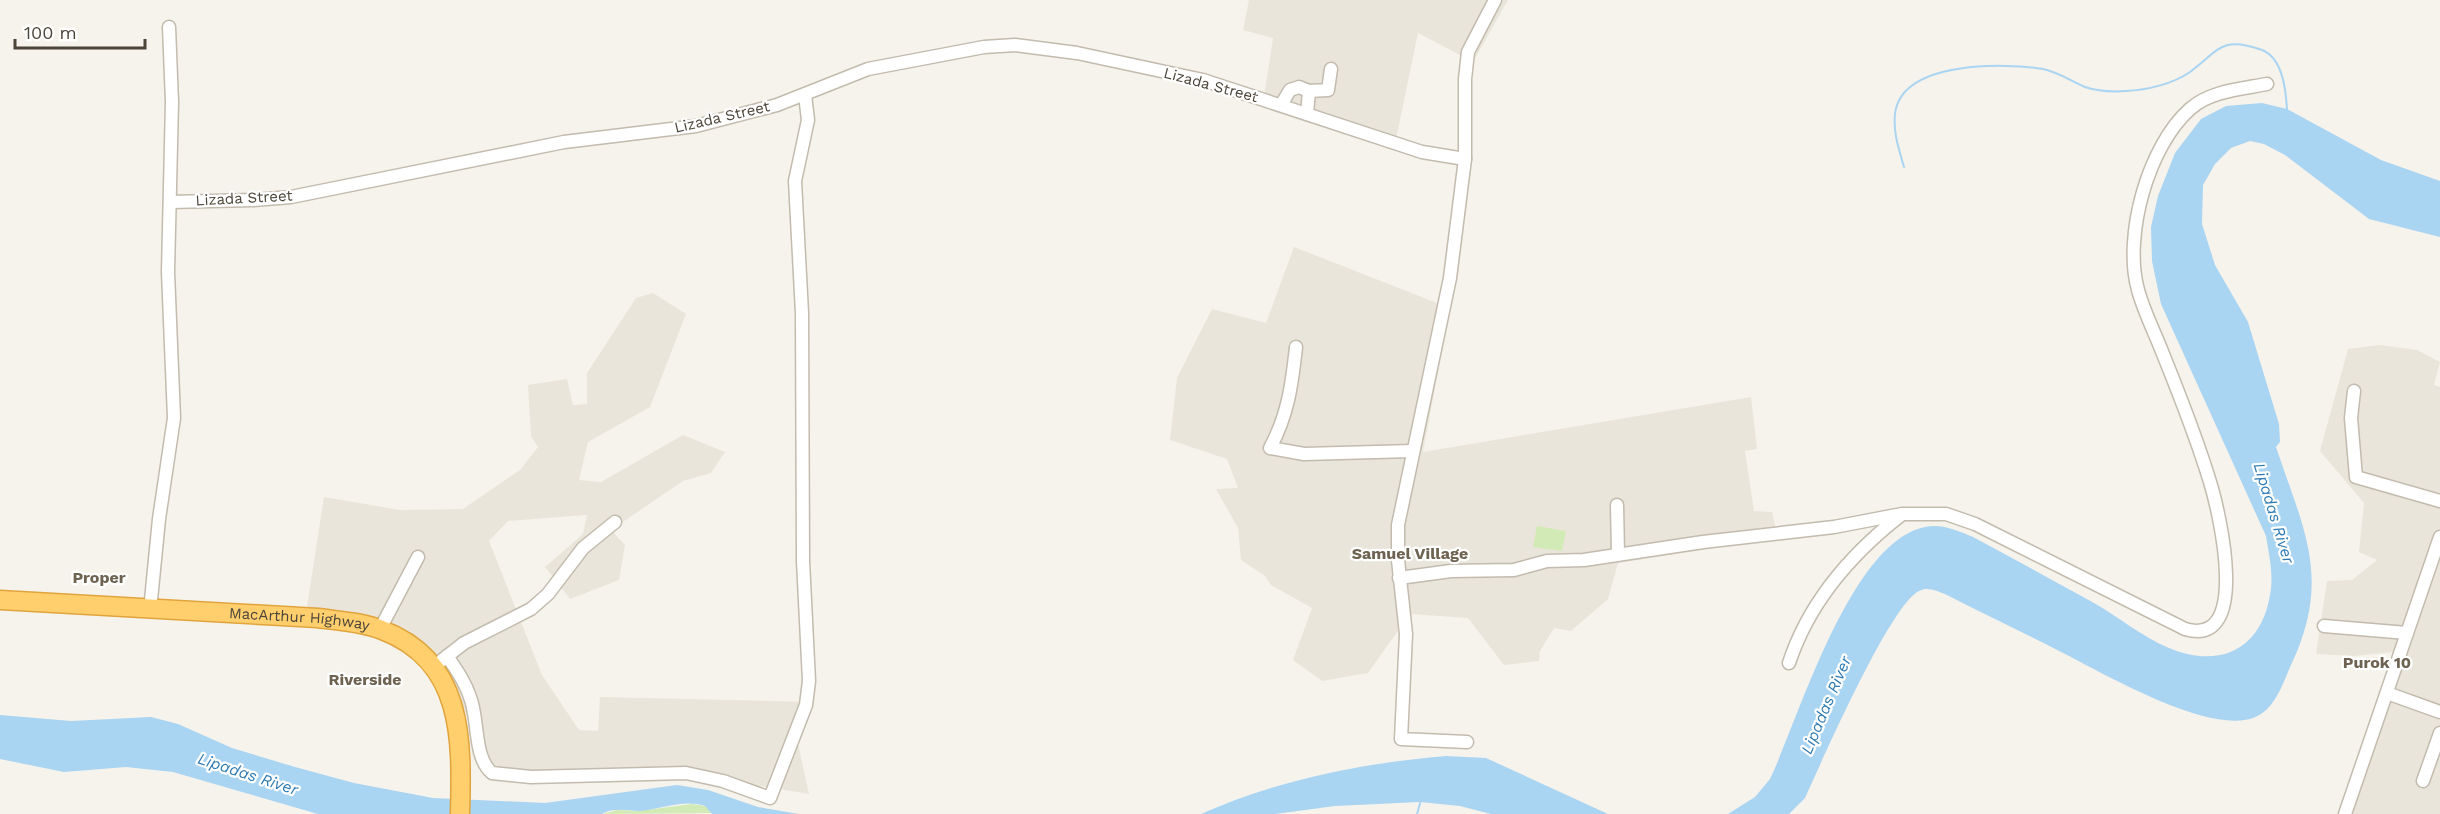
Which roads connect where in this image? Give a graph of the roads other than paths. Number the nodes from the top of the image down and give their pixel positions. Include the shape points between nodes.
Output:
1 (1495, 0) edge
2 (169, 27) dead end
3 (1331, 69) dead end
4 (2267, 84) dead end
5 (1309, 91) junction
6 (805, 95) junction
7 (1281, 105) junction
8 (1307, 114) junction
9 (1465, 159) junction
10 (170, 202) junction
11 (1296, 347) dead end
12 (2354, 391) dead end
13 (1412, 451) junction
14 (2440, 501) edge
15 (1617, 505) dead end
16 (1902, 514) junction
17 (615, 522) dead end
18 (2440, 537) edge
19 (1618, 553) junction
20 (418, 557) dead end
21 (1399, 578) junction
22 (0, 600) edge
23 (150, 610) junction
24 (2324, 626) dead end
25 (380, 629) junction
26 (2407, 633) junction
27 (447, 656) junction
28 (1789, 663) dead end
29 (433, 668) junction
30 (2386, 693) junction
31 (2440, 712) edge
32 (2440, 733) edge
33 (1467, 742) dead end
34 (2423, 781) dead end
35 (460, 814) edge
36 (2345, 814) edge

1 - 9 street via 1468,52
2 - 10 street
3 - 5 street via 1328,90
4 - 16 street via 2214,95 2190,109 2170,134 2155,156 2145,183 2135,250 2138,289 2187,412 2219,520 2227,576 2218,616 2211,627 2196,632 2185,628 1975,524 1946,514
5 - 7 street via 1299,87 1290,90
5 - 8 street
6 - 7 street, Lizada Street via 868,69 1015,45 1077,53 1203,80
6 - 10 street, Lizada Street via 696,126 564,141 291,197
6 - 27 street via 808,120 795,181 802,313 802,561 809,681 806,705 770,798 686,773 531,777 492,773 483,760 471,698
7 - 8 street, Lizada Street
8 - 9 street, Lizada Street via 1422,152
9 - 13 street via 1450,278
10 - 23 street via 169,333 174,418
11 - 13 street via 1288,406 1270,448 1342,455 1376,450
12 - 14 street via 2350,418 2356,477
13 - 21 street via 1398,525
15 - 19 street
16 - 19 street via 1834,527
16 - 28 street via 1852,559 1824,593 1797,639
17 - 27 street via 583,548 548,594 531,609 464,643
18 - 26 street
19 - 21 street via 1584,560 1547,561 1514,570 1451,571
20 - 25 street
21 - 33 street via 1406,634 1401,739
22 - 23 highway, MacArthur Highway
23 - 25 highway, MacArthur Highway via 318,618
24 - 26 street
25 - 29 highway, MacArthur Highway via 398,637
26 - 30 street
27 - 29 street
29 - 35 highway, MacArthur Highway via 453,702 458,720
30 - 31 street
30 - 36 street
32 - 34 street

